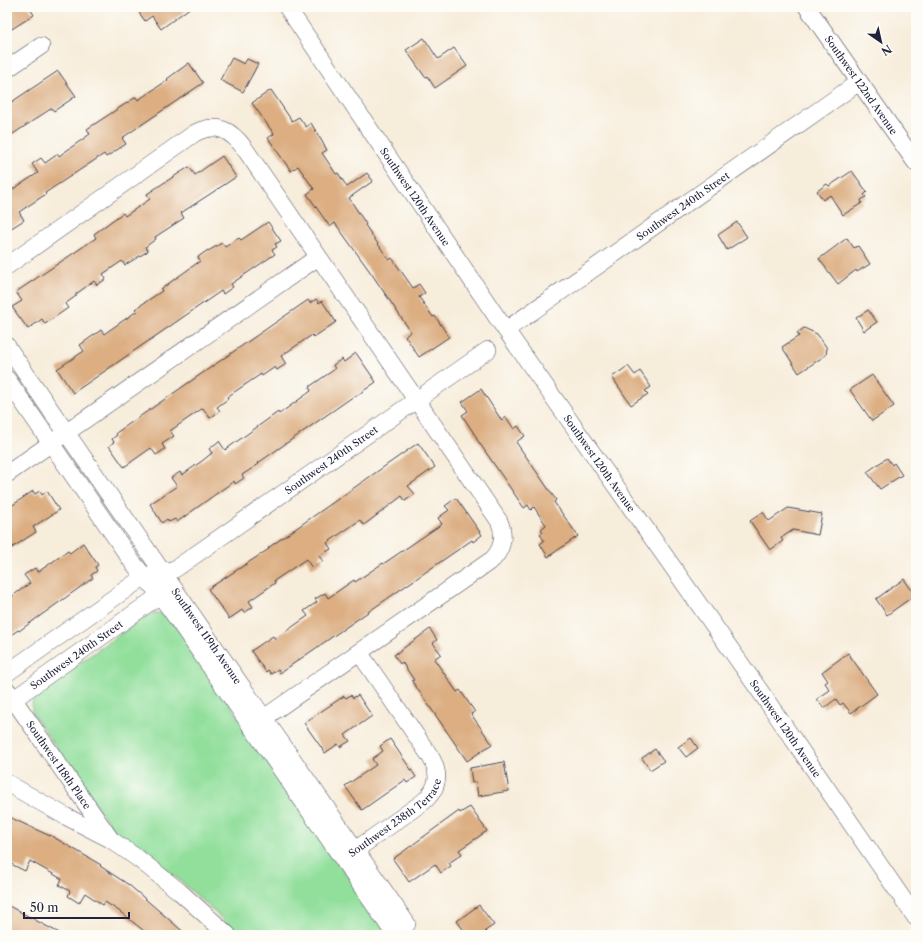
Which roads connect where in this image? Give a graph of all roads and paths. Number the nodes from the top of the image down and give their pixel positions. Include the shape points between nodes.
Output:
1 (288, 7) edge
2 (808, 7) edge
3 (41, 46) dead end
4 (7, 70) edge
5 (860, 82) junction
6 (916, 163) edge
7 (318, 257) junction
8 (7, 266) edge
9 (506, 330) junction
10 (7, 346) edge
11 (488, 350) dead end
12 (7, 379) edge
13 (416, 399) junction
14 (66, 433) junction
15 (51, 444) junction
16 (7, 474) edge
17 (169, 574) junction
18 (144, 576) junction
19 (160, 595) junction
20 (359, 652) junction
21 (7, 673) edge
22 (9, 697) edge
23 (258, 722) junction
24 (7, 783) edge
25 (79, 795) junction
26 (65, 816) junction
27 (110, 839) junction
28 (350, 854) junction
29 (916, 918) edge
30 (401, 930) edge
31 (228, 935) edge

1 - 9 street, Southwest 120th Avenue
2 - 5 street, Southwest 122nd Avenue
3 - 4 street
5 - 6 street, Southwest 122nd Avenue
5 - 9 street, Southwest 240th Street
7 - 8 street via 240,143 225,130 211,128 200,130 187,138
7 - 13 street
7 - 14 street
9 - 29 street, Southwest 120th Avenue
10 - 14 street, Southwest 119th Avenue
11 - 13 street, Southwest 240th Street
12 - 15 street, Southwest 119th Avenue
13 - 17 street, Southwest 240th Street
13 - 20 street via 499,521 503,530 502,542 497,555 489,562
14 - 15 street
14 - 17 street, Southwest 119th Avenue
15 - 16 street
15 - 18 street, Southwest 119th Avenue
17 - 18 street, Southwest 240th Street
17 - 19 street, Southwest 240th Street
17 - 23 street, Southwest 119th Avenue
18 - 19 street, Southwest 119th Avenue
18 - 21 street, Southwest 240th Street
19 - 22 street, Southwest 240th Street
19 - 23 street, Southwest 119th Avenue
20 - 23 street
20 - 28 street, Southwest 238th Terrace via 430,756 437,772 437,782 431,796
22 - 25 street, Southwest 118th Place
23 - 28 street, Southwest 119th Avenue
24 - 26 street, Southwest 118th Place
25 - 26 street via 80,803 76,809
25 - 27 street, Southwest 118th Place
26 - 27 street, Southwest 118th Place
27 - 31 street, Southwest 118th Place via 180,892
28 - 30 street, Southwest 119th Avenue

